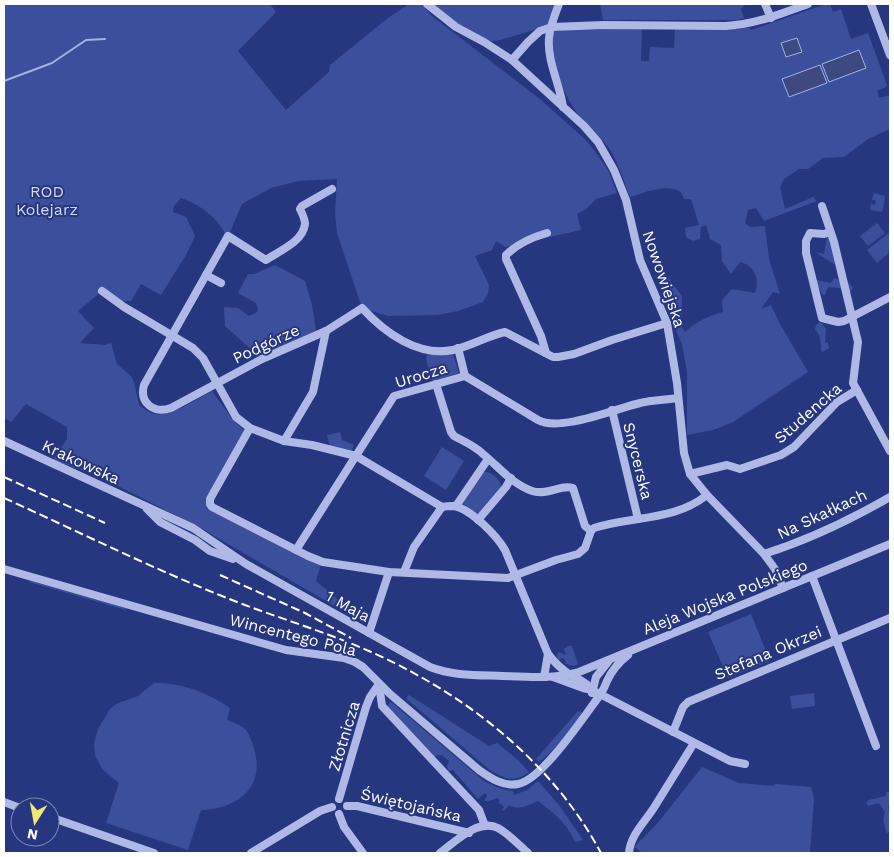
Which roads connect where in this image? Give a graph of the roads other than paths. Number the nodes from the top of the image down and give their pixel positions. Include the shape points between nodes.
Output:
1 (427, 4) edge
2 (559, 4) edge
3 (765, 4) edge
4 (808, 4) edge
5 (871, 4) edge
6 (771, 18) junction
7 (552, 27) junction
8 (890, 55) edge
9 (512, 60) junction
10 (563, 107) junction
11 (332, 189) dead end
12 (822, 206) dead end
13 (830, 232) junction
14 (547, 233) dead end
15 (206, 275) junction
16 (221, 283) dead end
17 (102, 291) dead end
18 (890, 297) edge
19 (852, 318) junction
20 (667, 323) junction
21 (326, 331) junction
22 (172, 335) junction
23 (458, 348) junction
24 (546, 353) junction
25 (465, 376) junction
26 (218, 383) junction
27 (436, 384) junction
28 (857, 390) junction
29 (678, 398) junction
30 (612, 410) junction
31 (250, 428) junction
32 (4, 441) edge
33 (284, 441) junction
34 (890, 451) edge
35 (356, 456) junction
36 (488, 459) junction
37 (690, 474) junction
38 (510, 478) junction
39 (707, 495) junction
40 (890, 497) edge
41 (442, 506) junction
42 (456, 506) junction
43 (638, 519) junction
44 (478, 520) junction
45 (591, 531) junction
46 (890, 544) edge
47 (296, 550) junction
48 (764, 554) junction
49 (246, 564) joint
50 (4, 569) edge
51 (389, 572) junction
52 (404, 572) junction
53 (516, 575) junction
54 (812, 576) junction
55 (783, 588) junction
56 (890, 618) edge
57 (369, 633) junction
58 (836, 640) junction
59 (636, 649) junction
60 (548, 654) junction
61 (608, 661) junction
62 (554, 663) junction
63 (570, 674) junction
64 (544, 677) junction
65 (553, 677) junction
66 (379, 684) junction
67 (592, 690) junction
68 (601, 694) junction
69 (593, 702) junction
70 (673, 732) junction
71 (694, 743) junction
72 (876, 746) dead end
73 (745, 764) dead end
74 (339, 799) junction
75 (347, 806) junction
76 (332, 807) junction
77 (339, 814) junction
78 (60, 821) edge
79 (485, 826) junction
80 (469, 832) junction
81 (154, 853) edge
82 (251, 853) edge
83 (364, 853) edge
84 (440, 853) edge
85 (528, 853) edge
86 (629, 853) edge

1 - 9 street, Nowowiejska via 456,27
2 - 7 street
3 - 6 street
4 - 6 street
5 - 8 street
6 - 7 street via 726,26
7 - 9 street via 540,31
7 - 10 street via 550,57
9 - 10 street, Nowowiejska
10 - 20 street, Nowowiejska via 598,142 614,170 626,200 640,260
11 - 15 street, Podgórze via 302,206 305,223 302,233 294,241 266,260 228,236
12 - 13 street
13 - 19 street
13 - 19 street via 810,233 806,241 821,316 824,320 838,322
14 - 24 street via 521,243 506,255
15 - 16 street
15 - 22 street, Podgórze
17 - 22 street
18 - 19 street
19 - 28 street via 858,342 853,380
20 - 24 street via 574,354 553,357
20 - 29 street, Nowowiejska
21 - 23 street, Podgórze via 362,308 380,326 421,349 442,351
21 - 26 street, Podgórze via 262,359
21 - 33 street, Podgórze via 312,392
22 - 26 street via 203,358
22 - 26 street, Podgórze via 144,385 143,399 148,406 166,410
23 - 24 street via 505,332
23 - 25 street
25 - 27 street, Urocza
25 - 30 street via 548,424 568,423
26 - 31 street via 236,417
27 - 35 street, Urocza via 394,396
27 - 36 street via 451,432
28 - 34 street
28 - 37 street, Studencka via 837,402 794,447 781,455 740,469 727,465
29 - 30 street
29 - 37 street, Nowowiejska via 684,453
30 - 43 street, Snycerska
31 - 33 street
31 - 47 street via 210,504
32 - 49 street, Krakowska via 146,507 160,522 210,551
33 - 35 street
35 - 41 street
35 - 47 street, Urocza
36 - 38 street
36 - 42 street
37 - 39 street, Nowowiejska
38 - 44 street
38 - 45 street via 539,492 572,487 586,526
39 - 43 street via 680,511
39 - 48 street, Nowowiejska
40 - 48 street, Na Skałkach via 821,532
41 - 42 street
41 - 52 street via 414,547
42 - 44 street
43 - 45 street
44 - 53 street via 501,544
45 - 53 street via 586,548 578,554
46 - 54 street, Aleja Wojska Polskiego
47 - 51 street via 323,562
48 - 55 street, Nowowiejska
49 - 57 street, 1 Maja
50 - 66 street, Wincentego Pola via 286,650 344,658 363,667
51 - 52 street
51 - 57 street
52 - 53 street via 508,578
53 - 60 street
54 - 55 street, Aleja Wojska Polskiego
54 - 58 street
55 - 59 street, Aleja Wojska Polskiego
56 - 58 street, Stefana Okrzei
57 - 64 street, 1 Maja via 442,671
58 - 70 street, Stefana Okrzei via 688,702
58 - 72 street
59 - 61 street, Aleja Wojska Polskiego
59 - 68 street, Wincentego Pola via 615,668
60 - 62 street
60 - 64 street
61 - 63 street, Aleja Wojska Polskiego
61 - 67 street via 598,673
62 - 63 street
62 - 65 street
63 - 65 street, 1 Maja
63 - 67 street, 1 Maja via 584,681
64 - 65 street, 1 Maja
65 - 67 street, 1 Maja
66 - 69 street, Wincentego Pola via 487,775 514,785 523,783 544,765 584,719
66 - 74 street, Złotnicza via 366,707
66 - 79 street via 382,706 479,810
67 - 68 street, 1 Maja
67 - 69 street
68 - 69 street, Wincentego Pola
68 - 70 street, 1 Maja
70 - 71 street, 1 Maja
71 - 73 street, 1 Maja via 730,761
71 - 86 street via 635,834
74 - 75 street
74 - 76 street via 333,802
75 - 77 street via 345,812
75 - 80 street, Świętojańska
76 - 77 street
76 - 82 street
77 - 83 street via 344,827
78 - 81 street
79 - 80 street
79 - 85 street via 500,830
80 - 84 street

